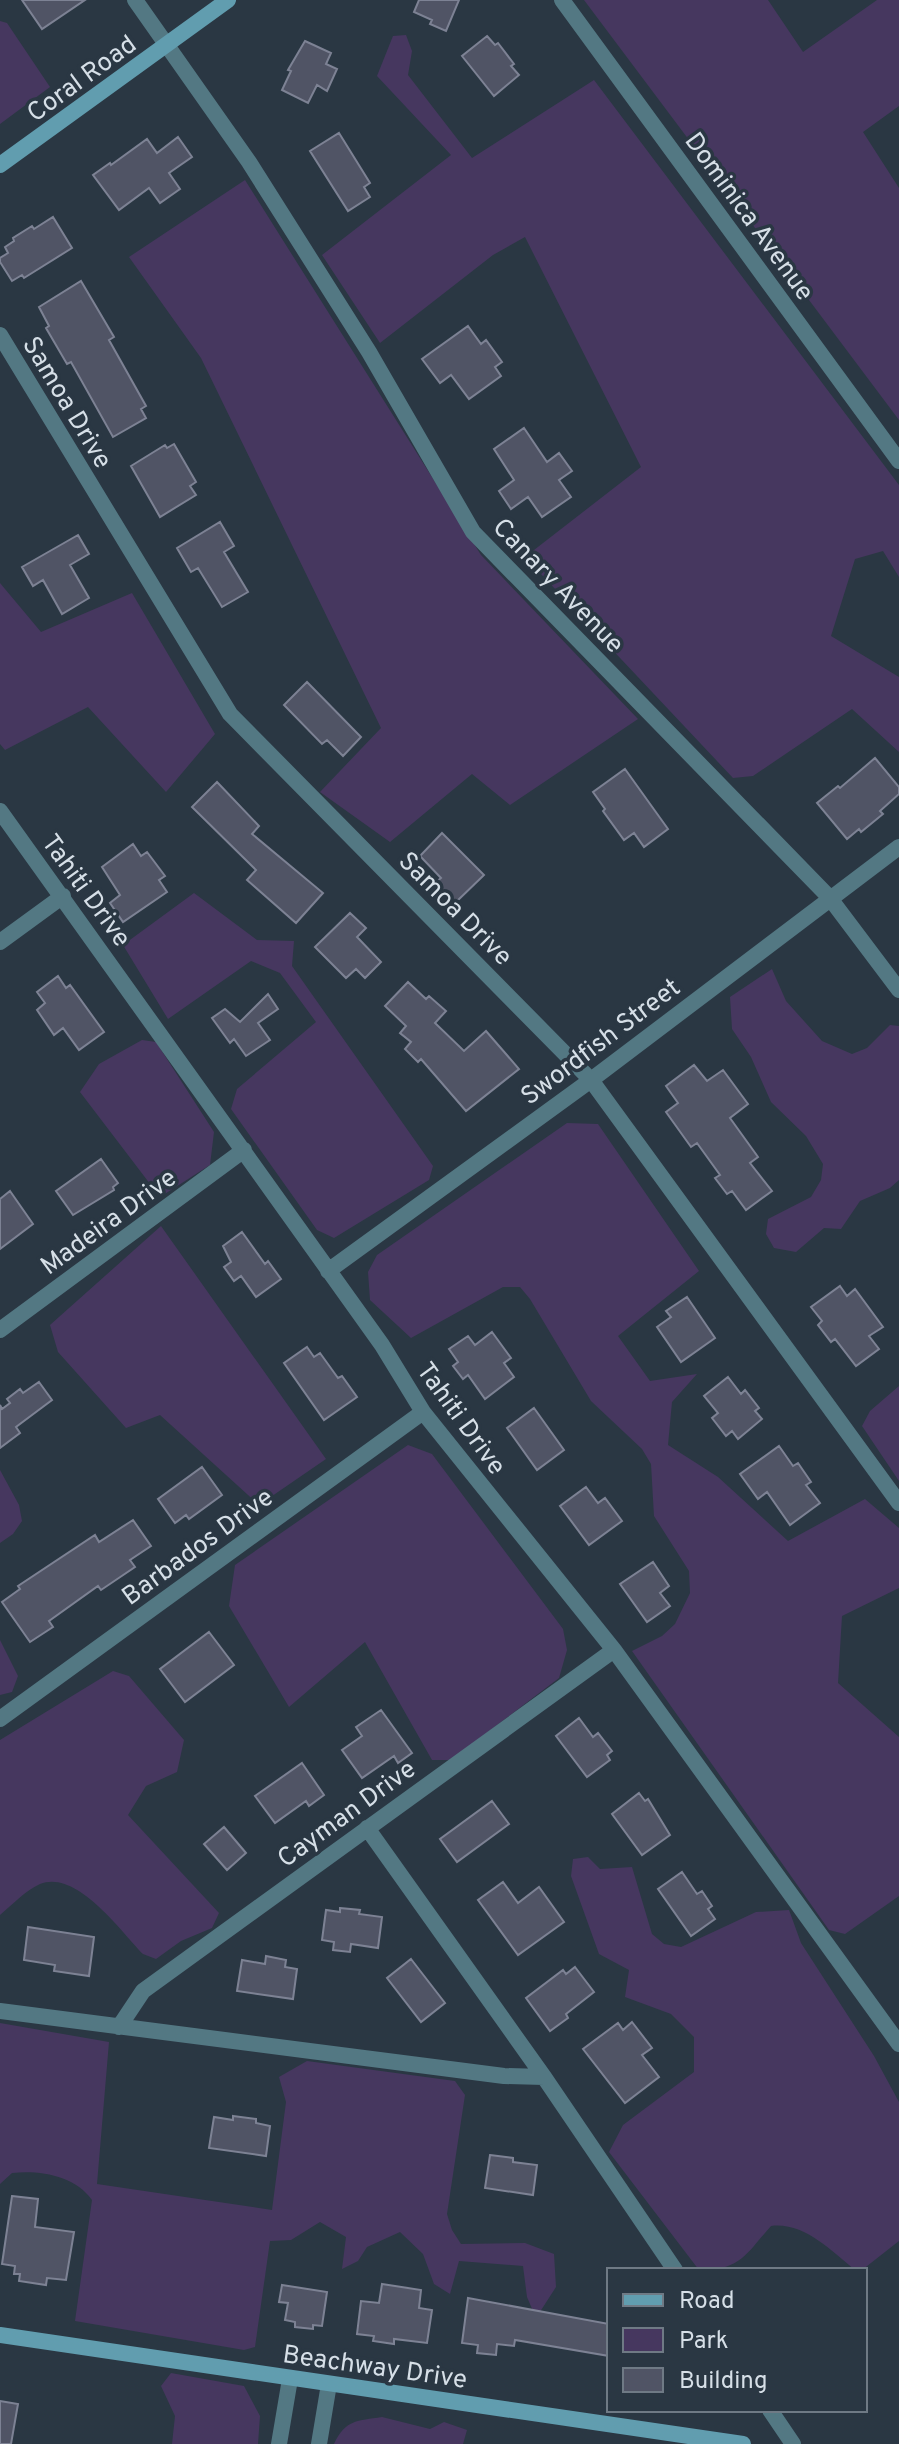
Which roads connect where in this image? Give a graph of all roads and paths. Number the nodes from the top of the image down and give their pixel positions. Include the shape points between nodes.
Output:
1 (135, 0) edge
2 (228, 0) edge
3 (562, 0) edge
4 (168, 44) junction
5 (0, 165) edge
6 (0, 335) edge
7 (899, 461) edge
8 (0, 811) edge
9 (899, 847) edge
10 (63, 896) junction
11 (829, 897) junction
12 (0, 942) edge
13 (899, 990) edge
14 (591, 1080) junction
15 (244, 1150) junction
16 (328, 1271) junction
17 (0, 1330) edge
18 (423, 1412) junction
19 (899, 1503) edge
20 (614, 1650) junction
21 (0, 1719) edge
22 (367, 1828) junction
23 (0, 2011) edge
24 (119, 2027) junction
25 (897, 2038) edge
26 (544, 2077) junction
27 (674, 2268) edge
28 (0, 2335) edge
29 (290, 2379) junction
30 (329, 2384) junction
31 (771, 2412) edge
32 (279, 2444) edge
33 (319, 2444) edge
34 (743, 2444) edge
35 (793, 2444) edge

1 - 4 street, Canary Avenue
2 - 4 street, Coral Road
3 - 7 street, Dominica Avenue
4 - 5 street, Coral Road
4 - 11 street, Canary Avenue via 369,352 473,532
6 - 14 street, Samoa Drive via 230,714
8 - 10 street, Tahiti Drive
9 - 11 street, Swordfish Street
10 - 12 street
10 - 15 street, Tahiti Drive
11 - 13 street, Canary Avenue
11 - 14 street, Swordfish Street
14 - 16 street, Swordfish Street
14 - 19 street, Samoa Drive
15 - 16 street, Tahiti Drive
15 - 17 street, Madeira Drive
16 - 18 street, Tahiti Drive
18 - 20 street, Tahiti Drive
18 - 21 street, Barbados Drive
20 - 22 street, Cayman Drive
20 - 25 street, Tahiti Drive
22 - 24 street, Cayman Drive via 143,1991
22 - 26 street
23 - 24 street
24 - 26 street
26 - 27 street
28 - 29 street, Beachway Drive
29 - 30 street, Beachway Drive
29 - 32 street
30 - 33 street
30 - 34 street, Beachway Drive
31 - 35 street

